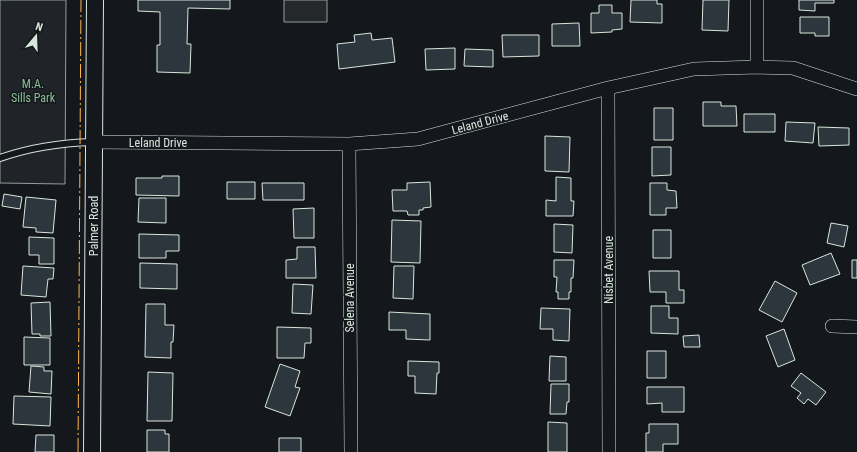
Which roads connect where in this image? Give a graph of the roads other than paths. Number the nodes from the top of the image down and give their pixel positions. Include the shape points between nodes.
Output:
1 (95, 0) edge
2 (757, 0) edge
3 (757, 67) junction
4 (608, 88) junction
5 (857, 90) edge
6 (94, 142) junction
7 (349, 144) junction
8 (0, 158) edge
9 (832, 326) dead end
10 (857, 327) edge
11 (92, 452) edge
12 (351, 452) edge
13 (609, 452) edge

1 - 6 street, Palmer Road
2 - 3 street
3 - 4 street, Leland Drive via 694,69
3 - 5 street, Leland Drive via 792,68
4 - 7 street, Leland Drive via 418,139
4 - 13 street, Nisbet Avenue
6 - 7 street, Leland Drive
6 - 8 lane via 21,150
6 - 11 street, Palmer Road
7 - 12 street, Selena Avenue
9 - 10 street

